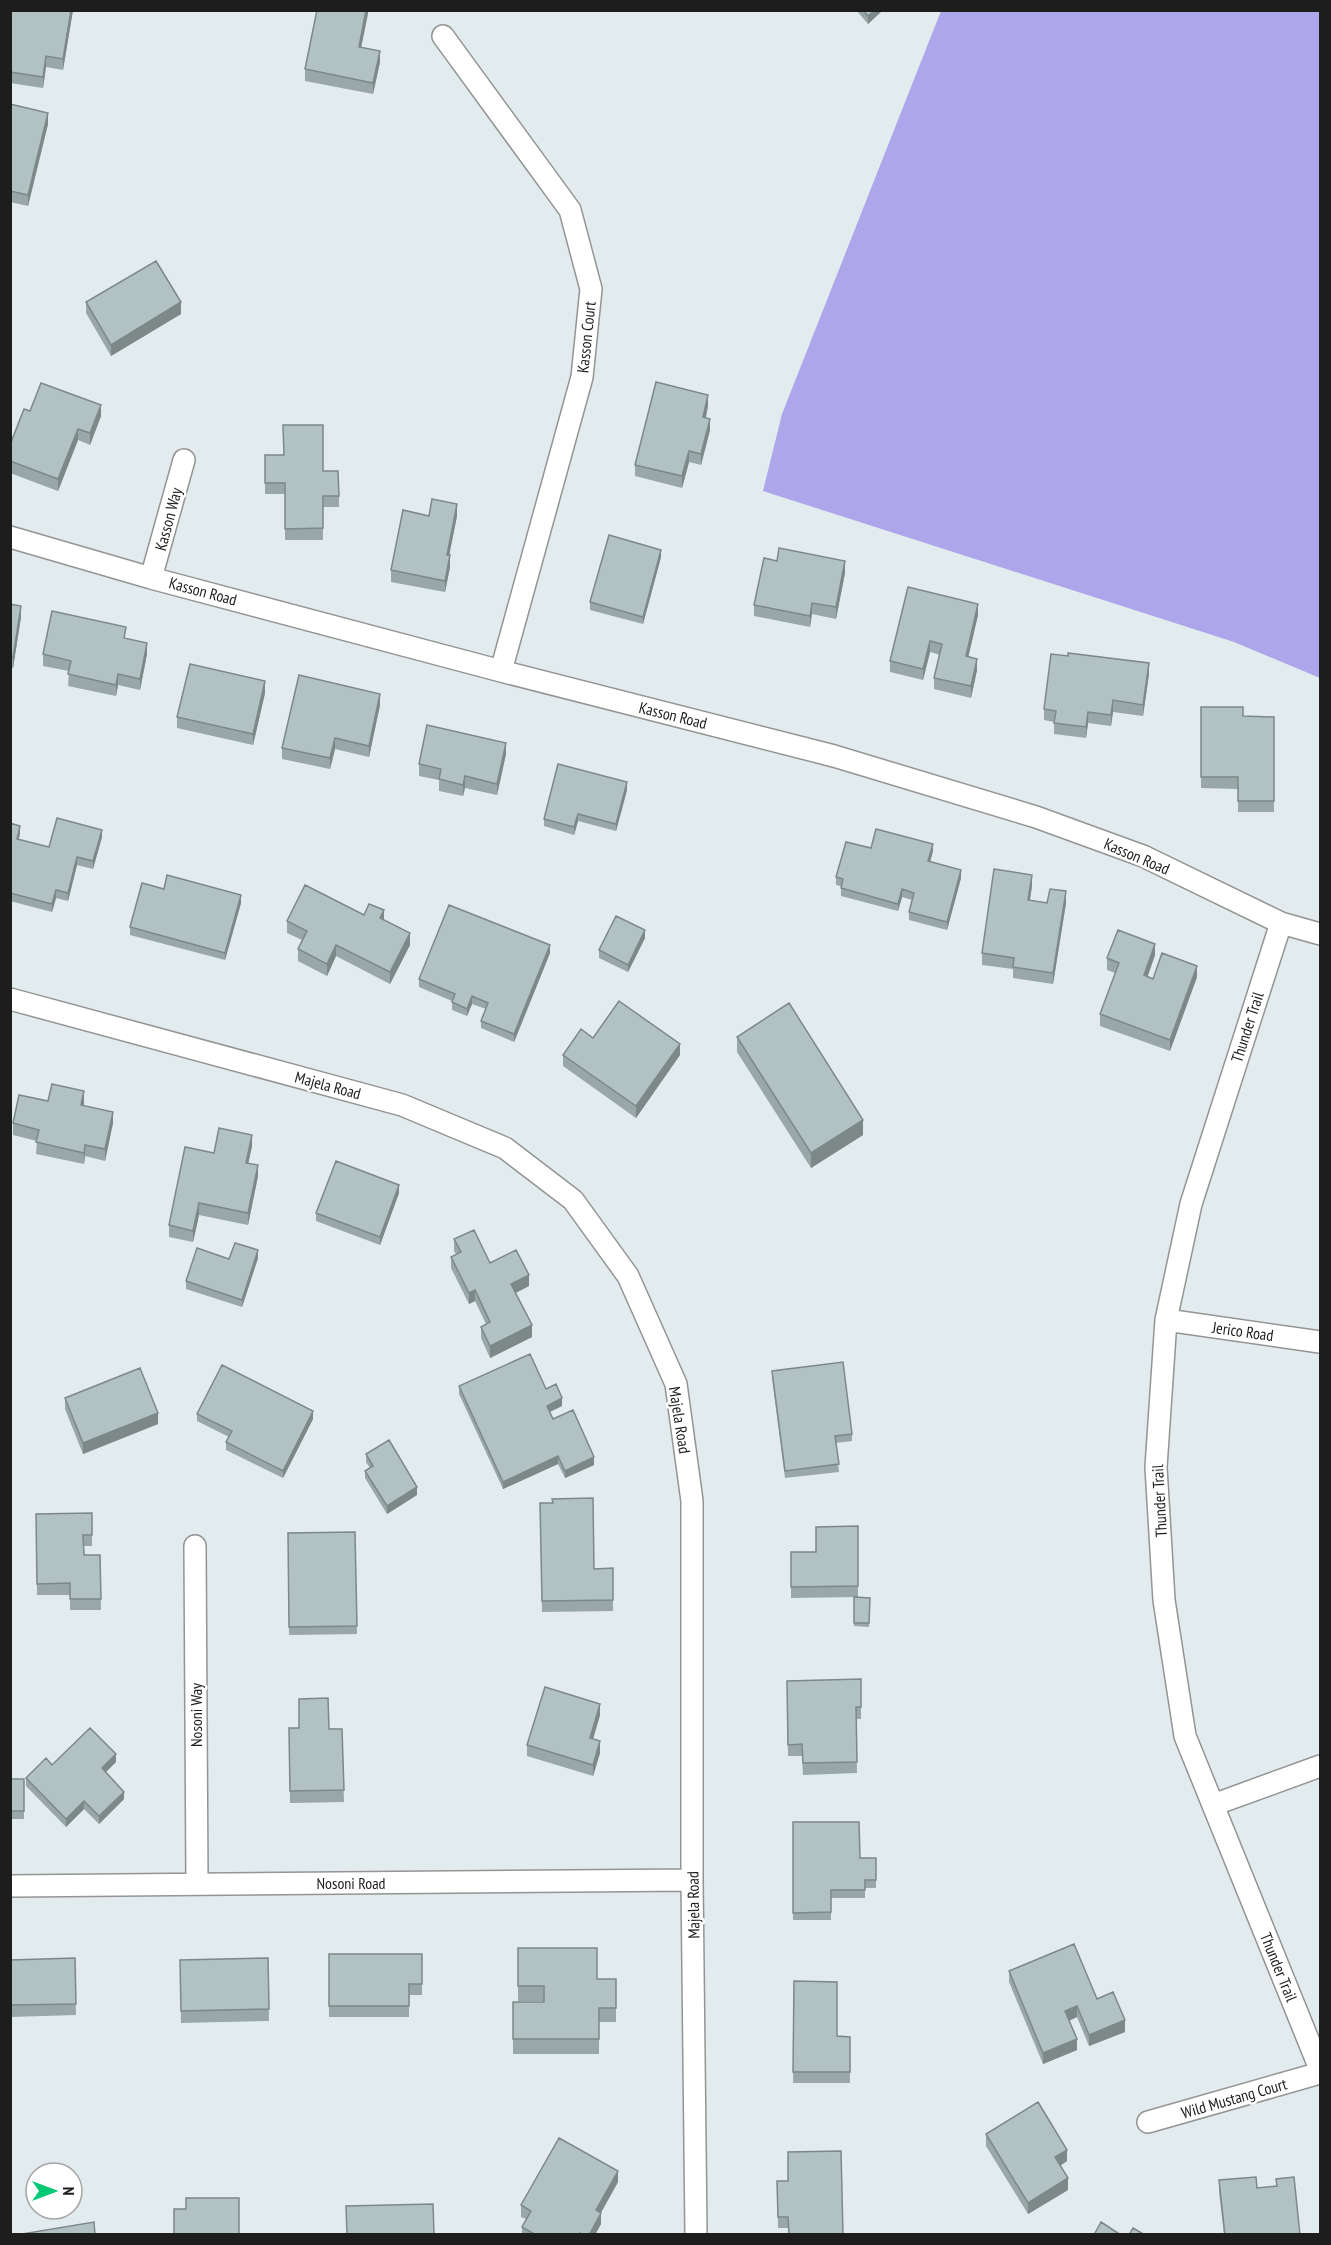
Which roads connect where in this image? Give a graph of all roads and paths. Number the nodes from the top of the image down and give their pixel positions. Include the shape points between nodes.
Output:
1 (443, 36) dead end
2 (184, 460) dead end
3 (10, 537) edge
4 (151, 578) junction
5 (501, 671) junction
6 (1281, 923) junction
7 (1320, 934) edge
8 (10, 999) edge
9 (1166, 1320) junction
10 (1320, 1341) edge
11 (195, 1546) dead end
12 (1320, 1766) edge
13 (1214, 1805) junction
14 (692, 1880) junction
15 (197, 1884) junction
16 (10, 1886) edge
17 (1320, 2071) edge
18 (1148, 2122) dead end
19 (696, 2235) edge

1 - 5 street, Kasson Court via 570,210 591,289 582,377
2 - 4 street, Kasson Way
3 - 4 street, Kasson Road
4 - 5 street, Kasson Road
5 - 6 street, Kasson Road via 834,756 1036,817 1143,856
6 - 7 street, Kasson Road
6 - 9 street, Thunder Trail via 1191,1204
8 - 14 street, Majela Road via 402,1105 505,1148 573,1200 628,1276 676,1384 692,1501
9 - 10 street, Jerico Road
9 - 13 street, Thunder Trail via 1156,1467 1164,1600 1185,1736
11 - 15 street, Nosoni Way
12 - 13 street
13 - 17 street, Thunder Trail
14 - 15 street, Nosoni Road
14 - 19 street, Majela Road
15 - 16 street, Nosoni Road
17 - 18 street, Wild Mustang Court

